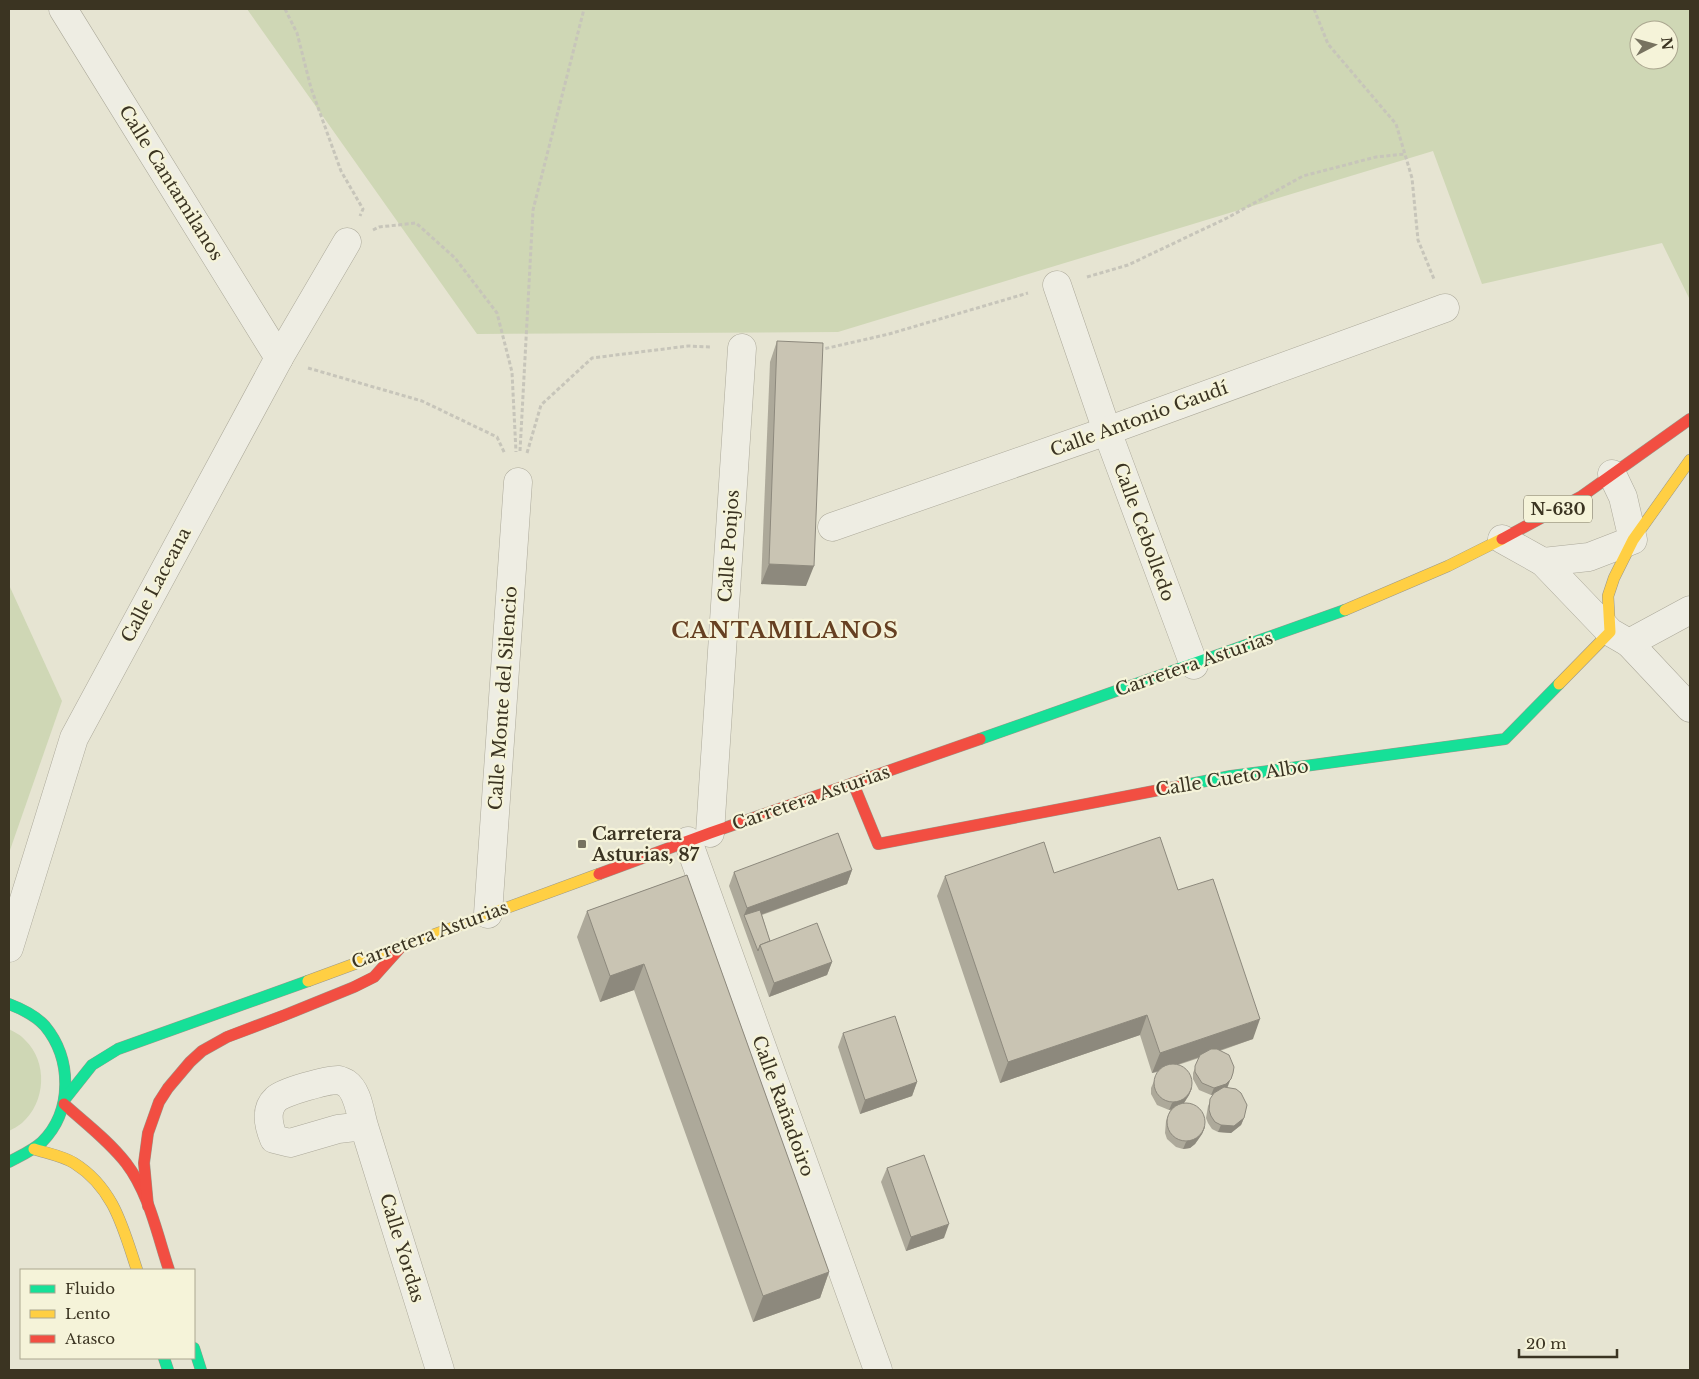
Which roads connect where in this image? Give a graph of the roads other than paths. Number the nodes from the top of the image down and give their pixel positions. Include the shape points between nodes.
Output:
1 (63, 9) edge
2 (347, 242) road end
3 (1057, 285) road end
4 (1445, 308) road end
5 (742, 348) road end
6 (279, 358) junction
7 (1690, 419) edge
8 (1107, 431) junction
9 (1690, 460) edge
10 (1612, 474) junction
11 (518, 482) road end
12 (832, 527) dead end
13 (1502, 539) junction
14 (1632, 540) junction
15 (1543, 562) junction
16 (1690, 610) edge
17 (1620, 637) junction
18 (1194, 665) junction
19 (1690, 708) edge
20 (853, 783) junction
21 (699, 837) junction
22 (488, 914) junction
23 (403, 944) junction
24 (9, 948) edge
25 (9, 1004) edge
26 (50, 1032) junction
27 (68, 1043) dead end
28 (101, 1048) dead end
29 (118, 1049) junction
30 (65, 1102) junction
31 (364, 1126) dead end
32 (34, 1149) junction
33 (9, 1162) edge
34 (148, 1206) junction
35 (137, 1269) edge
36 (169, 1269) edge
37 (195, 1351) edge
38 (872, 1368) edge
39 (201, 1370) edge
40 (440, 1370) edge

1 - 6 street, Calle Cantamilanos
2 - 6 street, Calle Laceana
3 - 8 street, Calle Cebolledo
4 - 8 street, Calle Antonio Gaudí
5 - 21 street, Calle Ponjos
6 - 24 street, Calle Laceana via 74,738
7 - 10 main road
8 - 12 street, Calle Antonio Gaudí
8 - 18 street, Calle Cebolledo
9 - 14 main road
10 - 13 main road, N-630 via 1582,496
10 - 14 street via 1623,497
11 - 22 street, Calle Monte del Silencio
13 - 15 street
13 - 18 main road, Carretera Asturias via 1330,617
14 - 15 street via 1589,557
14 - 17 main road via 1608,596
15 - 17 street
16 - 17 street, Calle Cueto Albo
17 - 19 street
17 - 20 main road, Calle Cueto Albo via 1505,738 1231,776 878,844
18 - 20 main road, Carretera Asturias
20 - 21 main road, Carretera Asturias
21 - 22 main road, Carretera Asturias
21 - 38 street, Calle Rañadoiro
22 - 23 main road, Carretera Asturias
23 - 29 main road, Carretera Asturias
23 - 34 main road via 374,978 217,1041 189,1062 164,1093 151,1121 144,1172
25 - 26 main road via 34,1016
26 - 27 main road
26 - 30 main road via 63,1061
28 - 29 main road, Carretera Asturias
29 - 30 main road, Carretera Asturias via 92,1064
30 - 32 main road via 58,1121
30 - 34 main road via 132,1171
31 - 40 street, Calle Yordas
32 - 33 main road
32 - 35 main road via 73,1162 98,1182 119,1215
34 - 36 main road
37 - 39 main road

